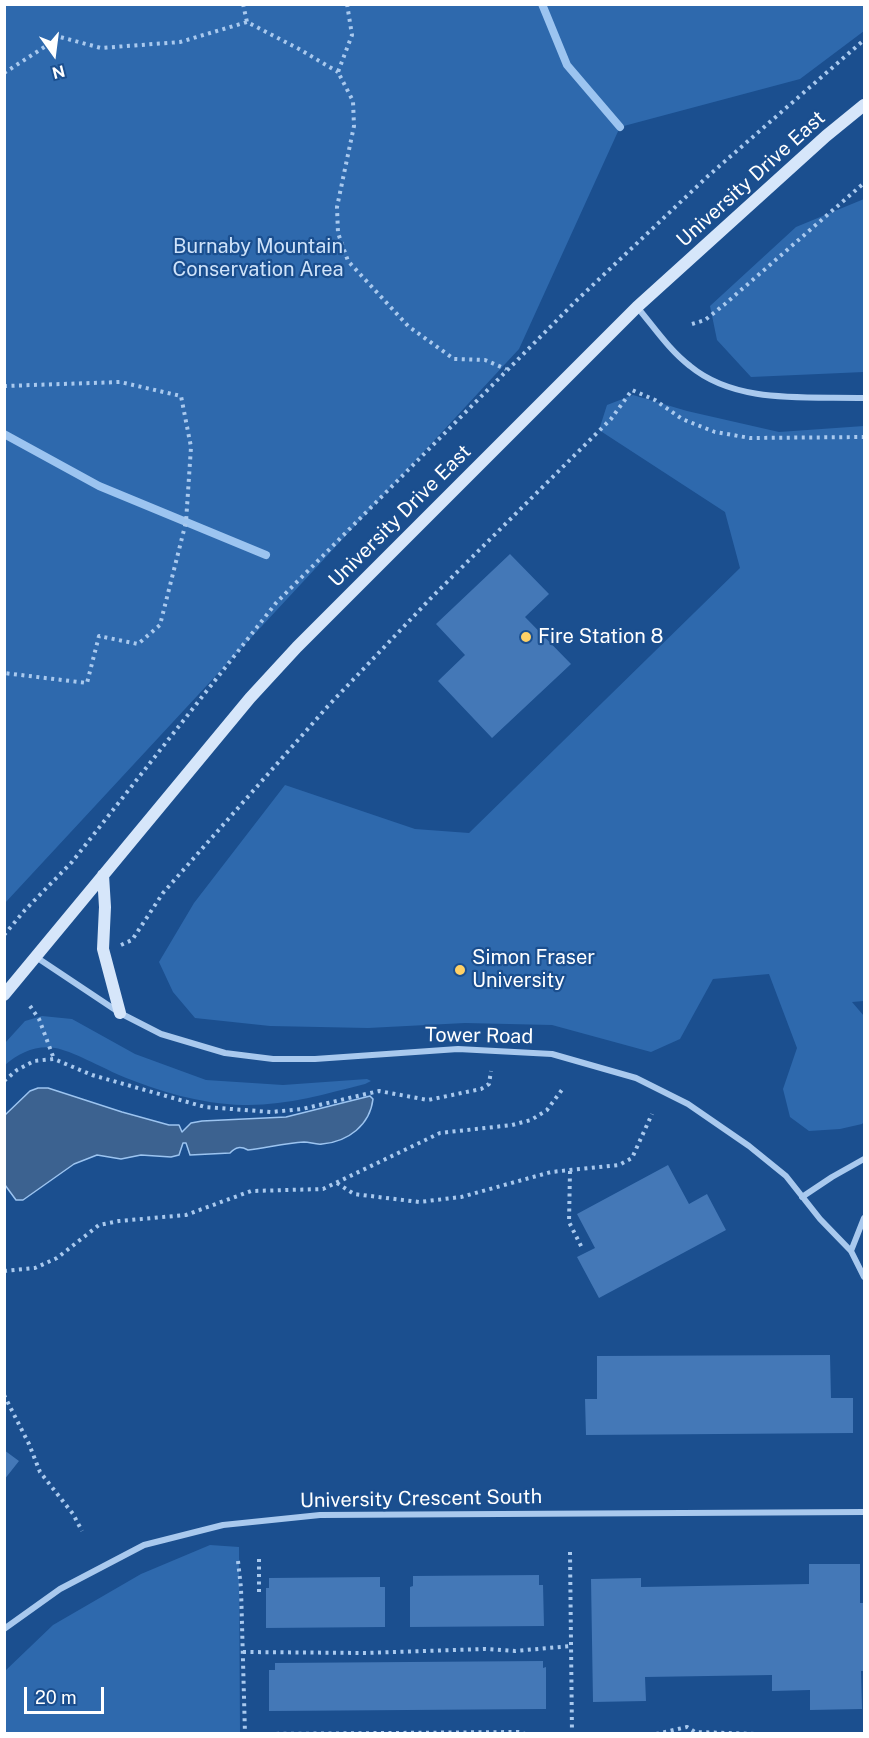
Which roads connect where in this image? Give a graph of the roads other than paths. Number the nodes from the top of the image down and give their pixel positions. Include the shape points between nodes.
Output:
1 (864, 105) edge
2 (637, 307) junction
3 (864, 398) edge
4 (103, 874) junction
5 (36, 957) junction
6 (4, 995) edge
7 (120, 1013) junction
8 (864, 1159) edge
9 (802, 1197) junction
10 (864, 1218) edge
11 (851, 1251) junction
12 (864, 1277) edge
13 (864, 1512) edge
14 (4, 1629) edge

1 - 2 street, University Drive East
2 - 3 street via 690,366 716,383 769,395
2 - 4 street, University Drive East via 297,646
4 - 5 street, University Drive East
4 - 7 street via 104,949
5 - 6 street, University Drive East
5 - 7 street, Tower Road
7 - 9 street, Tower Road via 182,1041 225,1053 273,1059 458,1049 552,1054 636,1078 688,1104 786,1176
8 - 9 street
9 - 11 street, Tower Road
10 - 11 street
11 - 12 street, Tower Road
13 - 14 street, University Crescent South via 320,1515 223,1525 144,1545 60,1589

